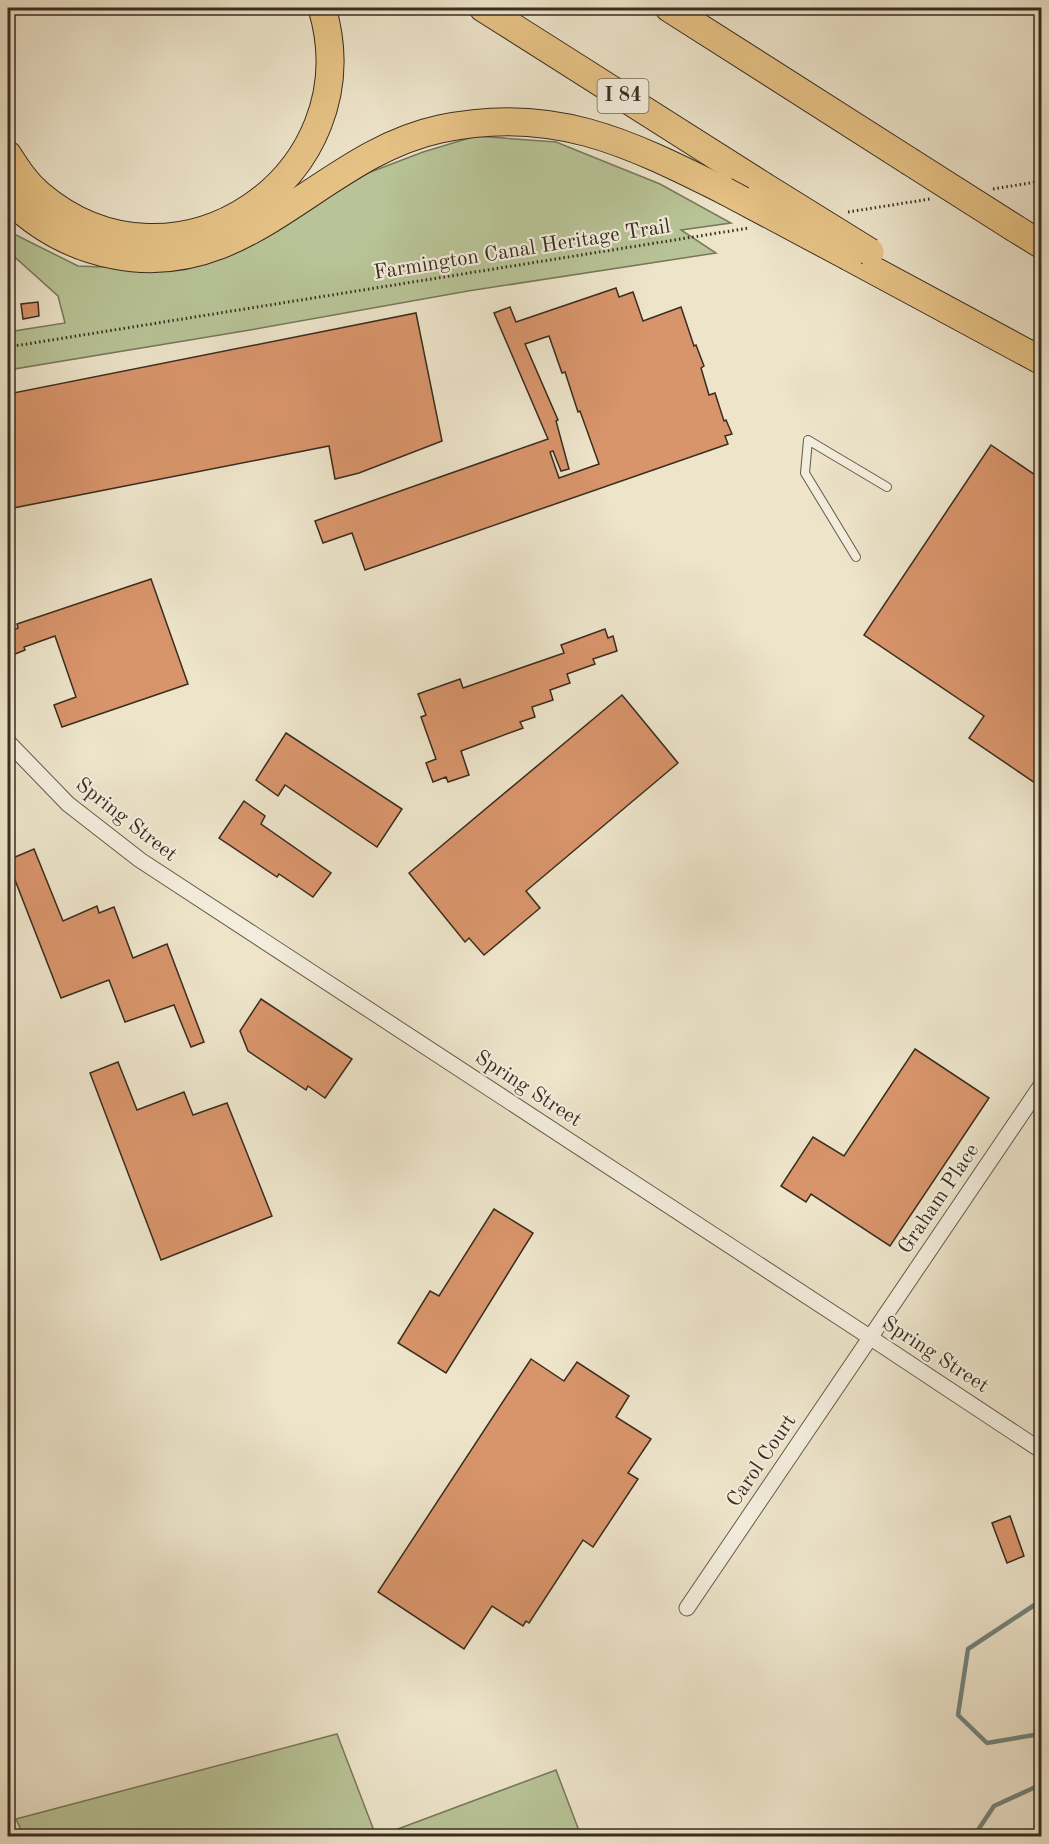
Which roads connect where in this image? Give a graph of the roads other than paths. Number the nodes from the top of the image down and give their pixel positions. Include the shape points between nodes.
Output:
1 (322, 8) edge
2 (483, 8) edge
3 (669, 8) edge
4 (8, 155) edge
5 (8, 198) edge
6 (1041, 245) edge
7 (859, 255) junction
8 (1041, 361) edge
9 (887, 487) dead end
10 (855, 557) dead end
11 (8, 742) edge
12 (1041, 1084) edge
13 (872, 1338) junction
14 (1041, 1451) edge
15 (687, 1608) dead end

1 - 4 highway via 329,80 313,136 285,179 230,220 172,238 126,237 103,231 81,222 38,194
2 - 7 highway, I 84, bridge via 762,185
3 - 6 highway, bridge
5 - 7 highway, bridge via 45,229 88,249 124,257 174,258 239,238 349,168 392,146 438,130 487,122 547,123 645,152
7 - 8 highway, I 84
9 - 10 lane via 808,440 805,473
11 - 13 street, Spring Street via 68,804 140,860
12 - 13 street, Graham Place
13 - 14 street, Spring Street
13 - 15 street, Carol Court

